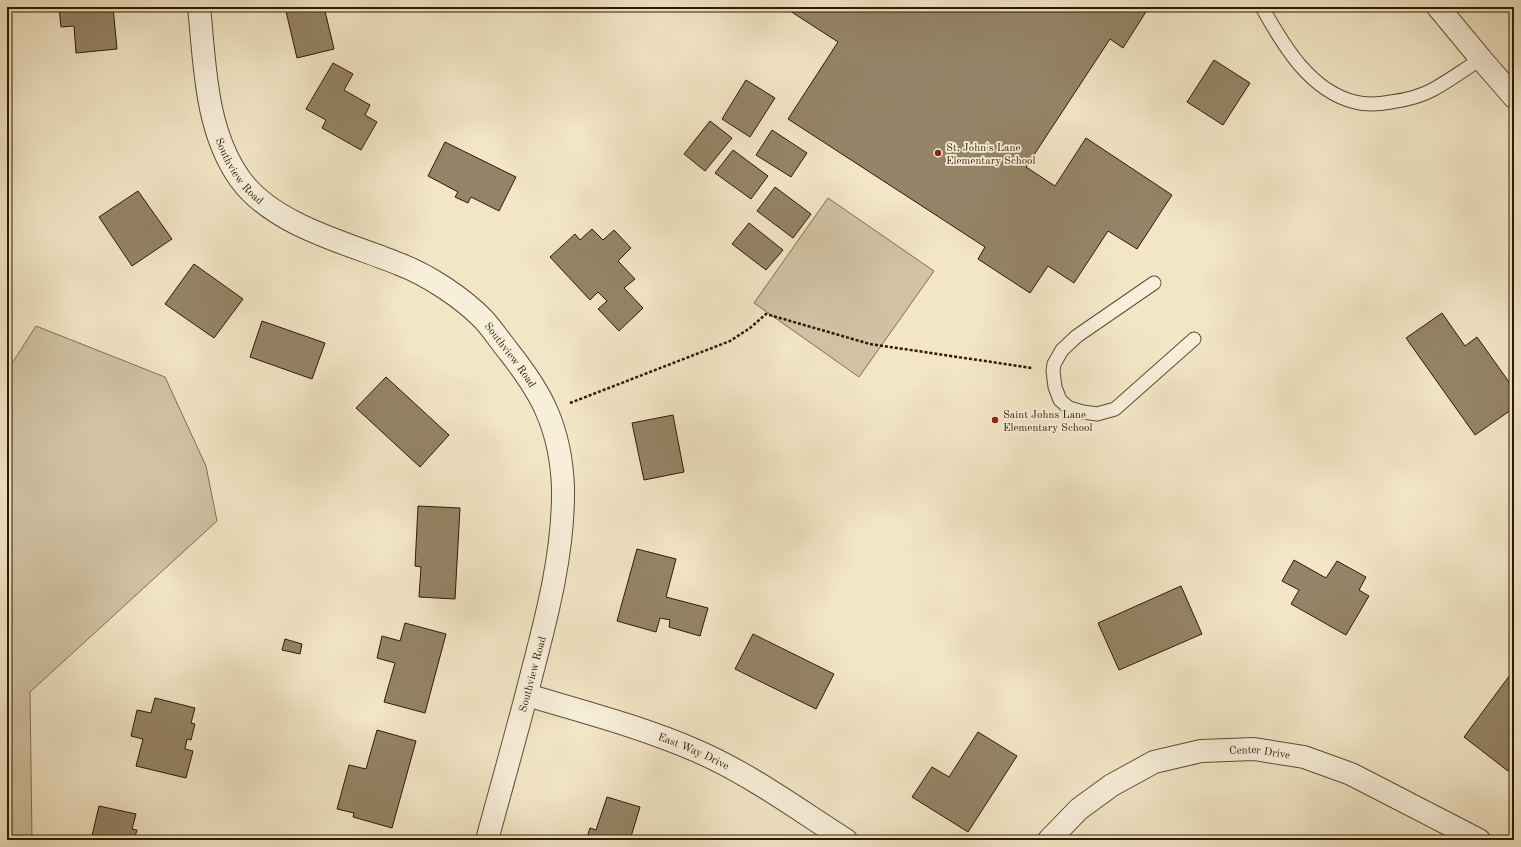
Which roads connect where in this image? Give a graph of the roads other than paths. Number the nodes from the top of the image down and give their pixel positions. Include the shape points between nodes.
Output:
1 (199, 7) edge
2 (1262, 7) edge
3 (1438, 7) edge
4 (1481, 59) junction
5 (1514, 96) edge
6 (1154, 283) dead end
7 (1194, 339) dead end
8 (526, 695) junction
9 (487, 840) edge
10 (846, 840) edge
11 (1050, 840) edge
12 (1479, 840) edge

1 - 8 street, Southview Road via 210,106 222,146 240,179 264,204 294,222 402,265 447,289 483,320 530,378 548,412 559,451 563,485 562,519 550,608
2 - 4 lane via 1280,40 1309,75 1328,92 1355,103 1403,101 1434,89
3 - 4 street
4 - 5 street
6 - 7 lane via 1077,336 1062,350 1054,364 1055,387 1060,400 1069,408 1083,412 1098,414 1115,409
8 - 9 street, Southview Road
8 - 10 street, East Way Drive via 647,731 698,751 752,779
11 - 12 street, Center Drive via 1079,809 1112,785 1154,762 1201,750 1254,749 1304,757 1351,774

